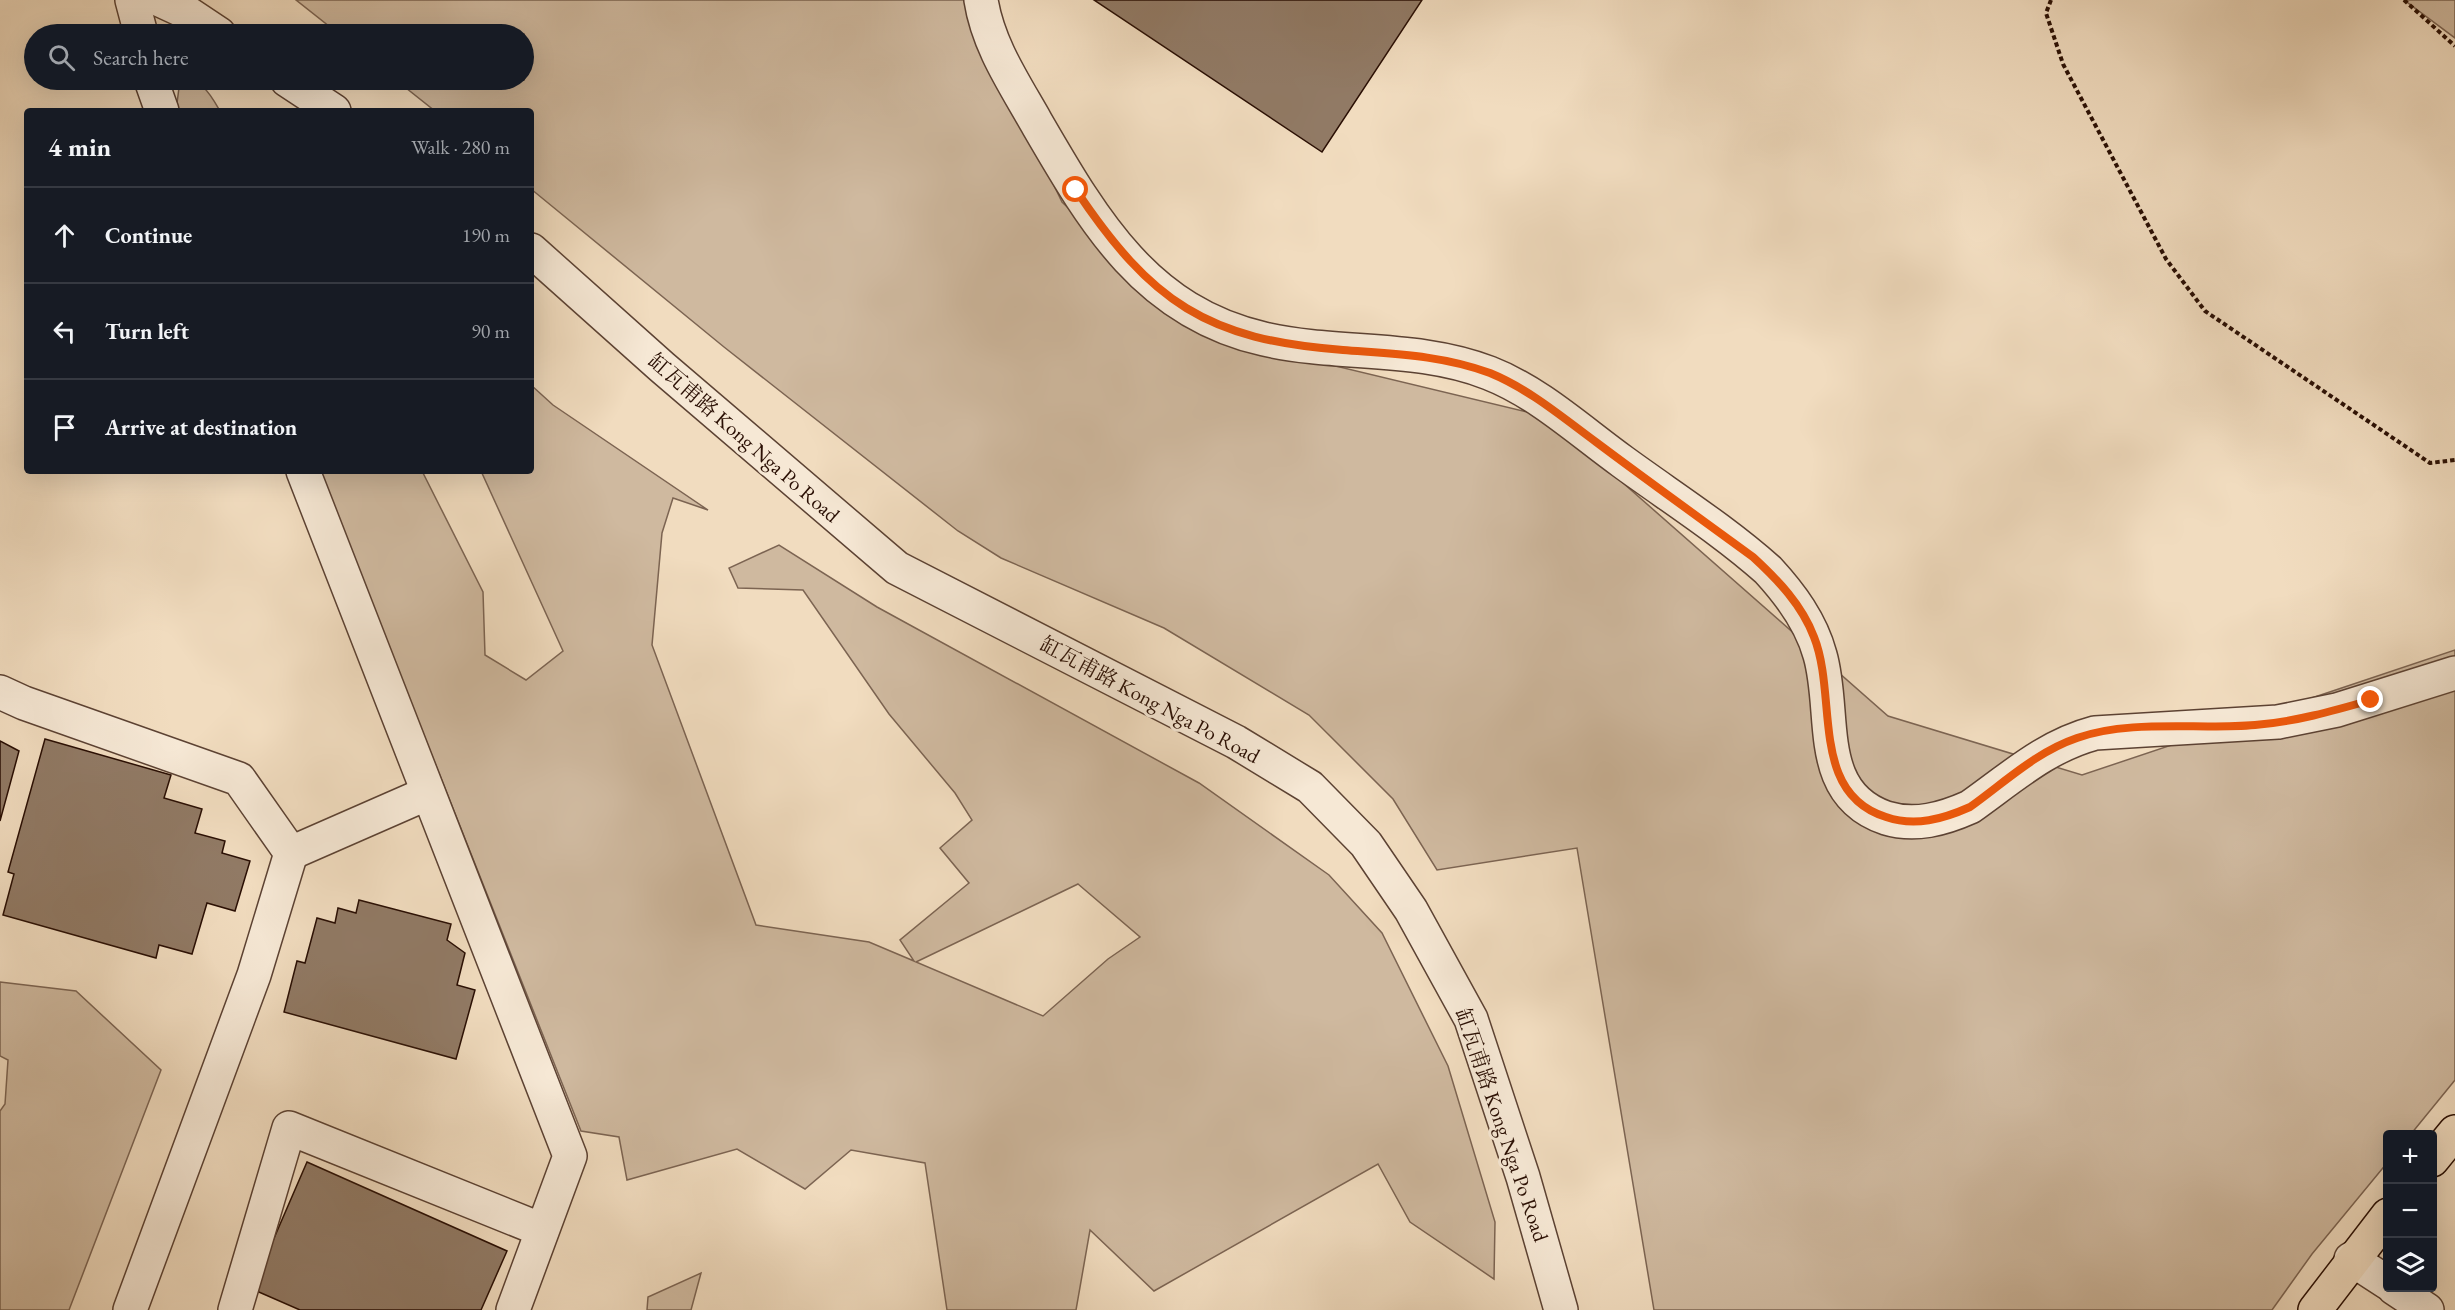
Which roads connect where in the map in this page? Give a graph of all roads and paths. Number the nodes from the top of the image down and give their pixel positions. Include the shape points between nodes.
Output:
1 (132, 0) edge
2 (160, 0) edge
3 (981, 0) edge
4 (2051, 0) edge
5 (2404, 0) edge
6 (138, 24) edge
7 (204, 24) edge
8 (2455, 46) edge
9 (155, 90) edge
10 (302, 90) edge
11 (161, 108) edge
12 (329, 108) edge
13 (534, 253) edge
14 (2455, 460) edge
15 (304, 474) edge
16 (2455, 673) edge
17 (0, 692) edge
18 (428, 793) junction
19 (291, 853) junction
20 (2455, 1132) edge
21 (2437, 1155) edge
22 (2383, 1221) edge
23 (542, 1230) junction
24 (2351, 1259) junction
25 (2383, 1280) edge
26 (2401, 1292) edge
27 (130, 1310) edge
28 (235, 1310) edge
29 (513, 1310) edge
30 (1561, 1310) edge
31 (2314, 1310) edge
32 (2427, 1310) edge

1 - 6 street
2 - 7 street
3 - 16 street via 997,52 1076,190 1121,252 1175,302 1216,324 1263,339 1325,349 1428,356 1492,374 1536,399 1768,570 1814,635 1824,670 1831,748 1840,779 1853,798 1879,815 1908,822 1956,813 2046,753 2078,737 2136,729 2290,720
4 - 14 path via 2046,13 2063,64 2166,259 2205,311 2430,463
5 - 8 path
9 - 11 street
10 - 12 street
13 - 30 street, 缸瓦甫路 Kong Nga Po Road via 662,368 897,568 1236,742 1310,787 1358,836 1411,910 1471,1019
15 - 18 street
17 - 19 street via 239,779
18 - 19 street
18 - 23 street via 570,1156
19 - 27 street via 254,975
20 - 21 main road
22 - 24 main road
23 - 28 street via 289,1128
23 - 29 street
24 - 25 street
24 - 31 main road
26 - 32 street

